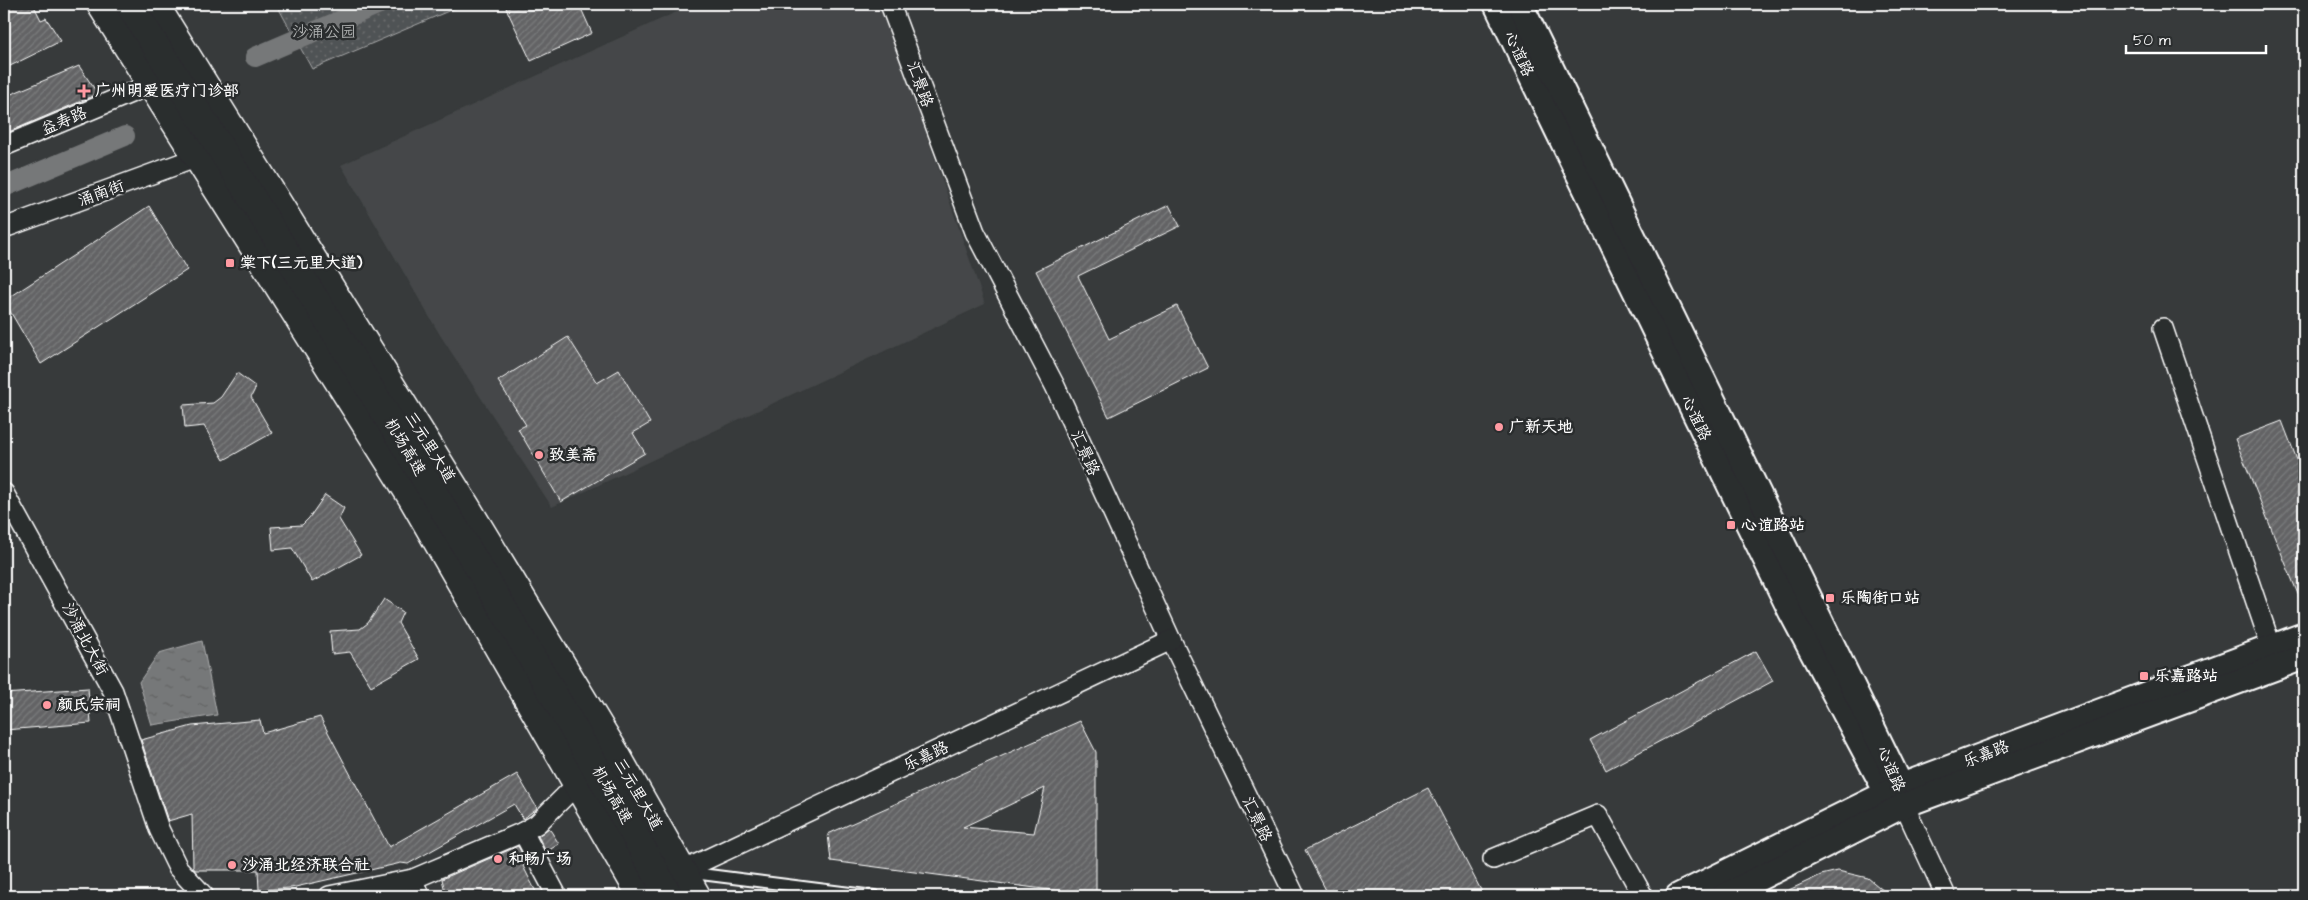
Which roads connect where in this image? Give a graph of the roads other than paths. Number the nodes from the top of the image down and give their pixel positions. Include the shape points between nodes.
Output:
1 (101, 4) edge
2 (129, 4) edge
3 (154, 4) edge
4 (890, 4) edge
5 (1496, 4) edge
6 (1520, 4) edge
7 (152, 84) junction
8 (4, 146) edge
9 (198, 157) junction
10 (4, 228) edge
11 (2163, 328) dead end
12 (4, 493) edge
13 (2304, 635) edge
14 (1171, 640) junction
15 (2271, 646) junction
16 (2304, 657) edge
17 (578, 783) junction
18 (1897, 794) junction
19 (523, 832) junction
20 (1493, 859) dead end
21 (682, 871) junction
22 (416, 888) edge
23 (204, 896) edge
24 (329, 896) edge
25 (557, 896) edge
26 (642, 896) edge
27 (669, 896) edge
28 (696, 896) edge
29 (874, 896) edge
30 (1294, 896) edge
31 (1643, 896) edge
32 (1678, 896) edge
33 (1724, 896) edge
34 (1946, 896) edge

1 - 7 main road
2 - 27 main road, 机场高速 via 450,520
3 - 21 main road, 三元里大道 via 461,498
4 - 14 street, 汇景路 via 976,232 1055,386
5 - 18 street, 心谊路 via 1791,612
6 - 18 street, 心谊路 via 1810,595
7 - 8 street, 益寿路
7 - 9 main road
9 - 10 street, 涌南街
9 - 17 main road via 407,490
11 - 15 street
12 - 23 street, 沙涌北大街 via 113,691 159,829 178,868
13 - 15 street, 乐嘉路
14 - 21 street, 乐嘉路
14 - 30 street, 汇景路
15 - 18 street, 乐嘉路
16 - 18 street, 乐嘉路
17 - 19 street via 537,824
17 - 26 main road
18 - 32 street, 乐嘉路
18 - 33 street, 乐嘉路
18 - 34 street
19 - 22 street
19 - 25 street
20 - 31 street via 1598,815
21 - 28 main road, 三元里大道
21 - 29 lane
22 - 24 street

